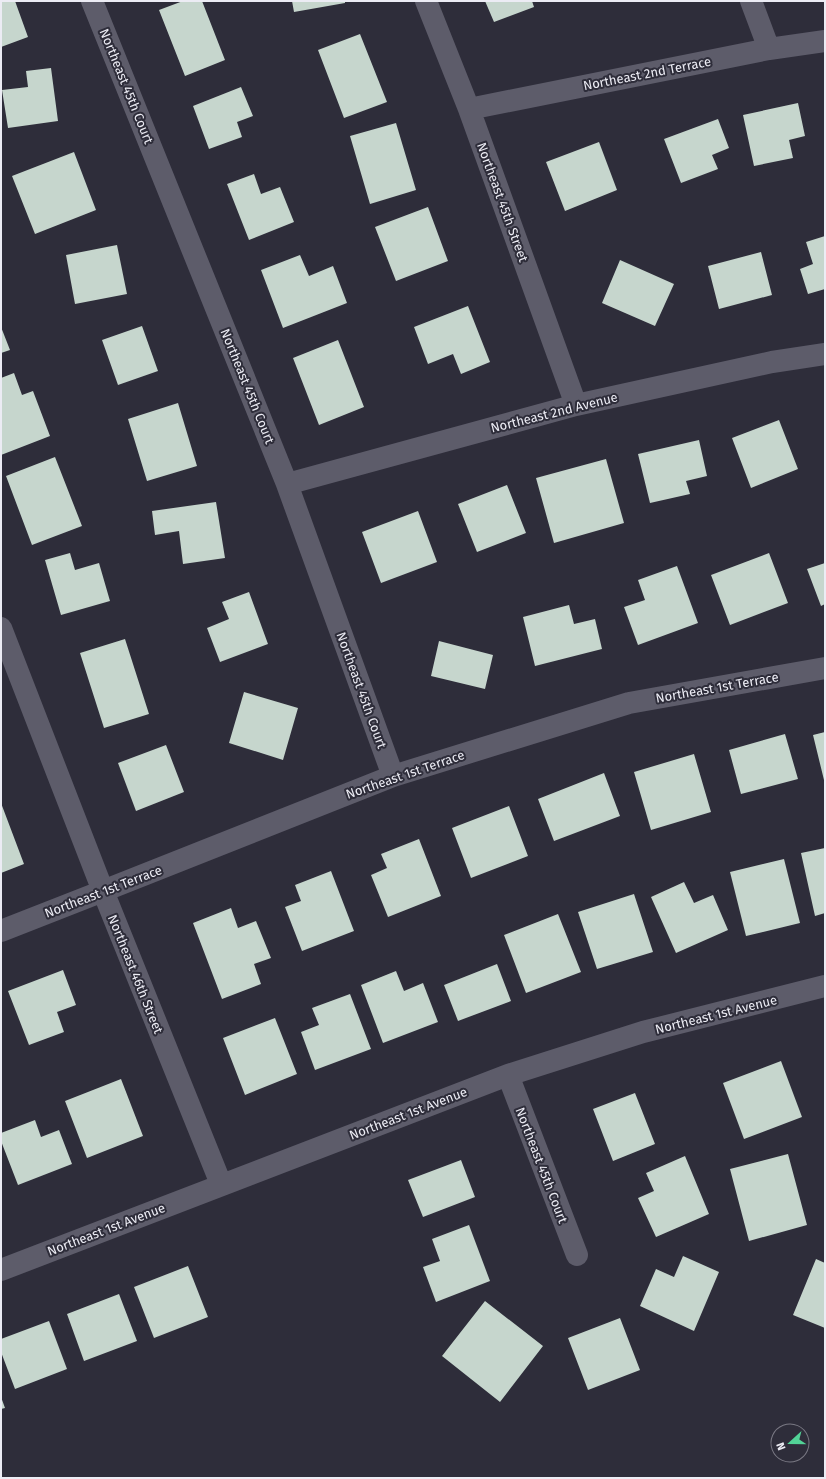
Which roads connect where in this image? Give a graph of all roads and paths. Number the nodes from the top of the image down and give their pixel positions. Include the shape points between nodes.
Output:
1 (92, 1) edge
2 (426, 1) edge
3 (751, 1) edge
4 (825, 41) edge
5 (769, 49) junction
6 (469, 109) junction
7 (825, 354) edge
8 (576, 405) junction
9 (287, 484) junction
10 (1, 628) edge
11 (825, 668) edge
12 (393, 776) junction
13 (103, 891) junction
14 (1, 931) edge
15 (825, 986) edge
16 (508, 1075) junction
17 (222, 1184) junction
18 (577, 1255) dead end
19 (1, 1270) edge

1 - 9 street, Northeast 45th Court
2 - 6 street, Northeast 45th Street
3 - 5 street
4 - 5 street, Northeast 2nd Terrace
5 - 6 street, Northeast 2nd Terrace
6 - 8 street, Northeast 45th Street
7 - 8 street, Northeast 2nd Avenue via 772,362
8 - 9 street, Northeast 2nd Avenue
9 - 12 street, Northeast 45th Court
10 - 13 street, Northeast 46th Street
11 - 12 street, Northeast 1st Terrace via 629,703
12 - 13 street, Northeast 1st Terrace
13 - 14 street, Northeast 1st Terrace
13 - 17 street, Northeast 46th Street
15 - 16 street, Northeast 1st Avenue via 643,1032
16 - 17 street, Northeast 1st Avenue
16 - 18 street, Northeast 45th Court
17 - 19 street, Northeast 1st Avenue

